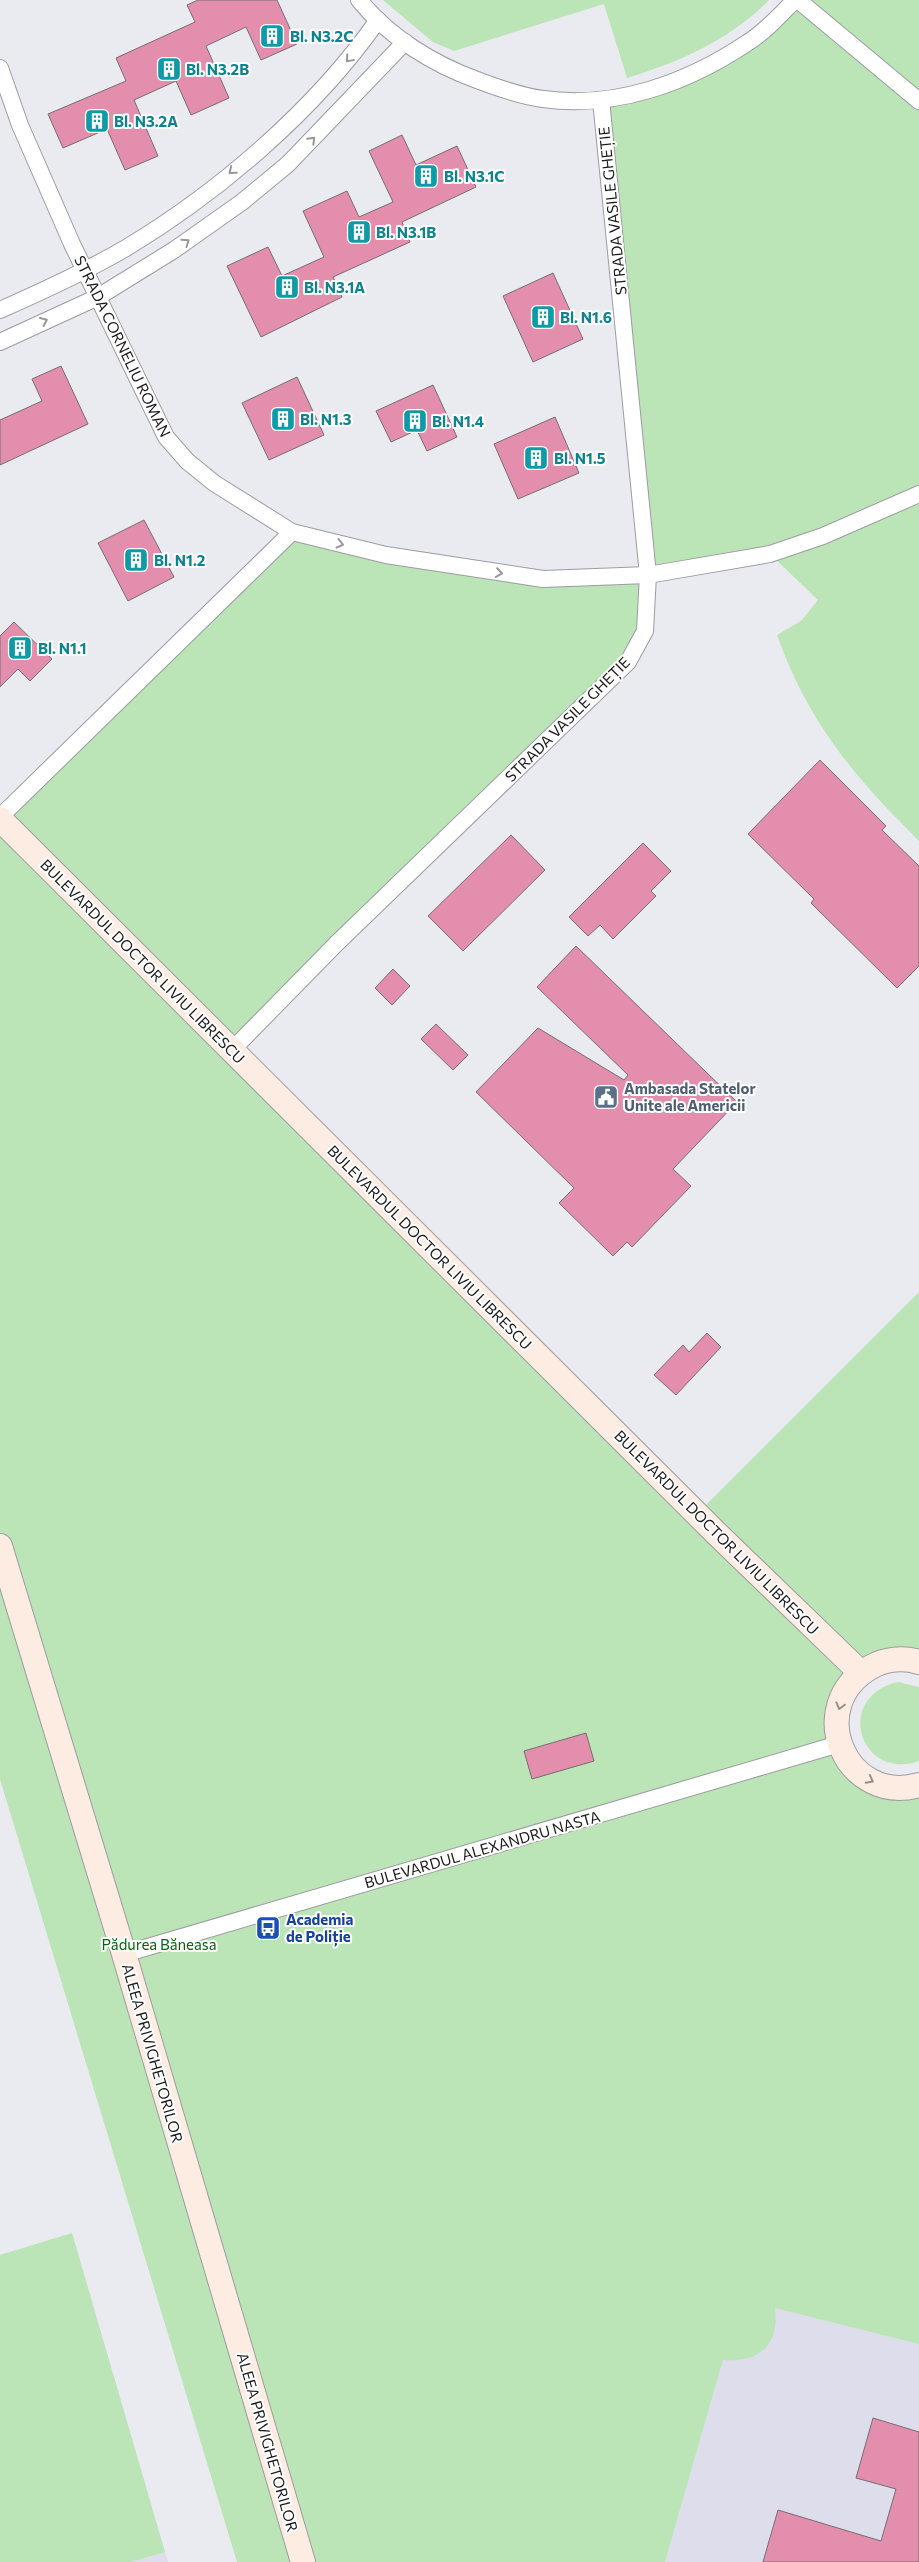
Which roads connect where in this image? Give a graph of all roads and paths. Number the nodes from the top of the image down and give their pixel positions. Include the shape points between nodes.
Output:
1 (359, 0) edge
2 (797, 0) edge
3 (378, 20) junction
4 (405, 42) junction
5 (0, 68) edge
6 (601, 100) junction
7 (919, 101) edge
8 (85, 270) junction
9 (98, 298) junction
10 (0, 310) edge
11 (0, 342) edge
12 (919, 494) edge
13 (292, 532) junction
14 (648, 575) junction
15 (0, 818) edge
16 (232, 1050) junction
17 (0, 1546) edge
18 (919, 1662) edge
19 (861, 1673) junction
20 (839, 1744) junction
21 (919, 1786) edge
22 (124, 1954) junction
23 (303, 2562) edge

1 - 3 street
2 - 6 street via 748,43 684,79 631,96
2 - 7 street
3 - 4 street
3 -> 8 street via 339,71 264,146 150,233
4 - 6 street via 425,57 506,91 542,99
9 -> 4 street via 174,250 288,164
5 - 8 street, STRADA CORNELIU ROMAN via 20,124
6 - 14 street, STRADA VASILE GHEȚIE
8 - 9 street, STRADA CORNELIU ROMAN
8 - 10 street
11 -> 9 street
9 - 13 street, STRADA CORNELIU ROMAN via 166,437 187,461 214,483
12 - 14 street, STRADA CORNELIU ROMAN via 823,536 770,554
13 -> 14 street, STRADA CORNELIU ROMAN via 386,555 543,579
13 - 15 street
14 - 16 street, STRADA VASILE GHEȚIE via 645,631 628,662
15 - 16 street, BULEVARDUL DOCTOR LIVIU LIBRESCU
16 - 19 street, BULEVARDUL DOCTOR LIVIU LIBRESCU via 716,1533
17 - 22 street, ALEEA PRIVIGHETORILOR
18 - 19 street via 894,1660
19 -> 20 street via 842,1697 836,1718
20 -> 21 street via 850,1764 868,1780 895,1788
20 - 22 street, BULEVARDUL ALEXANDRU NASTA
22 - 23 street, ALEEA PRIVIGHETORILOR

